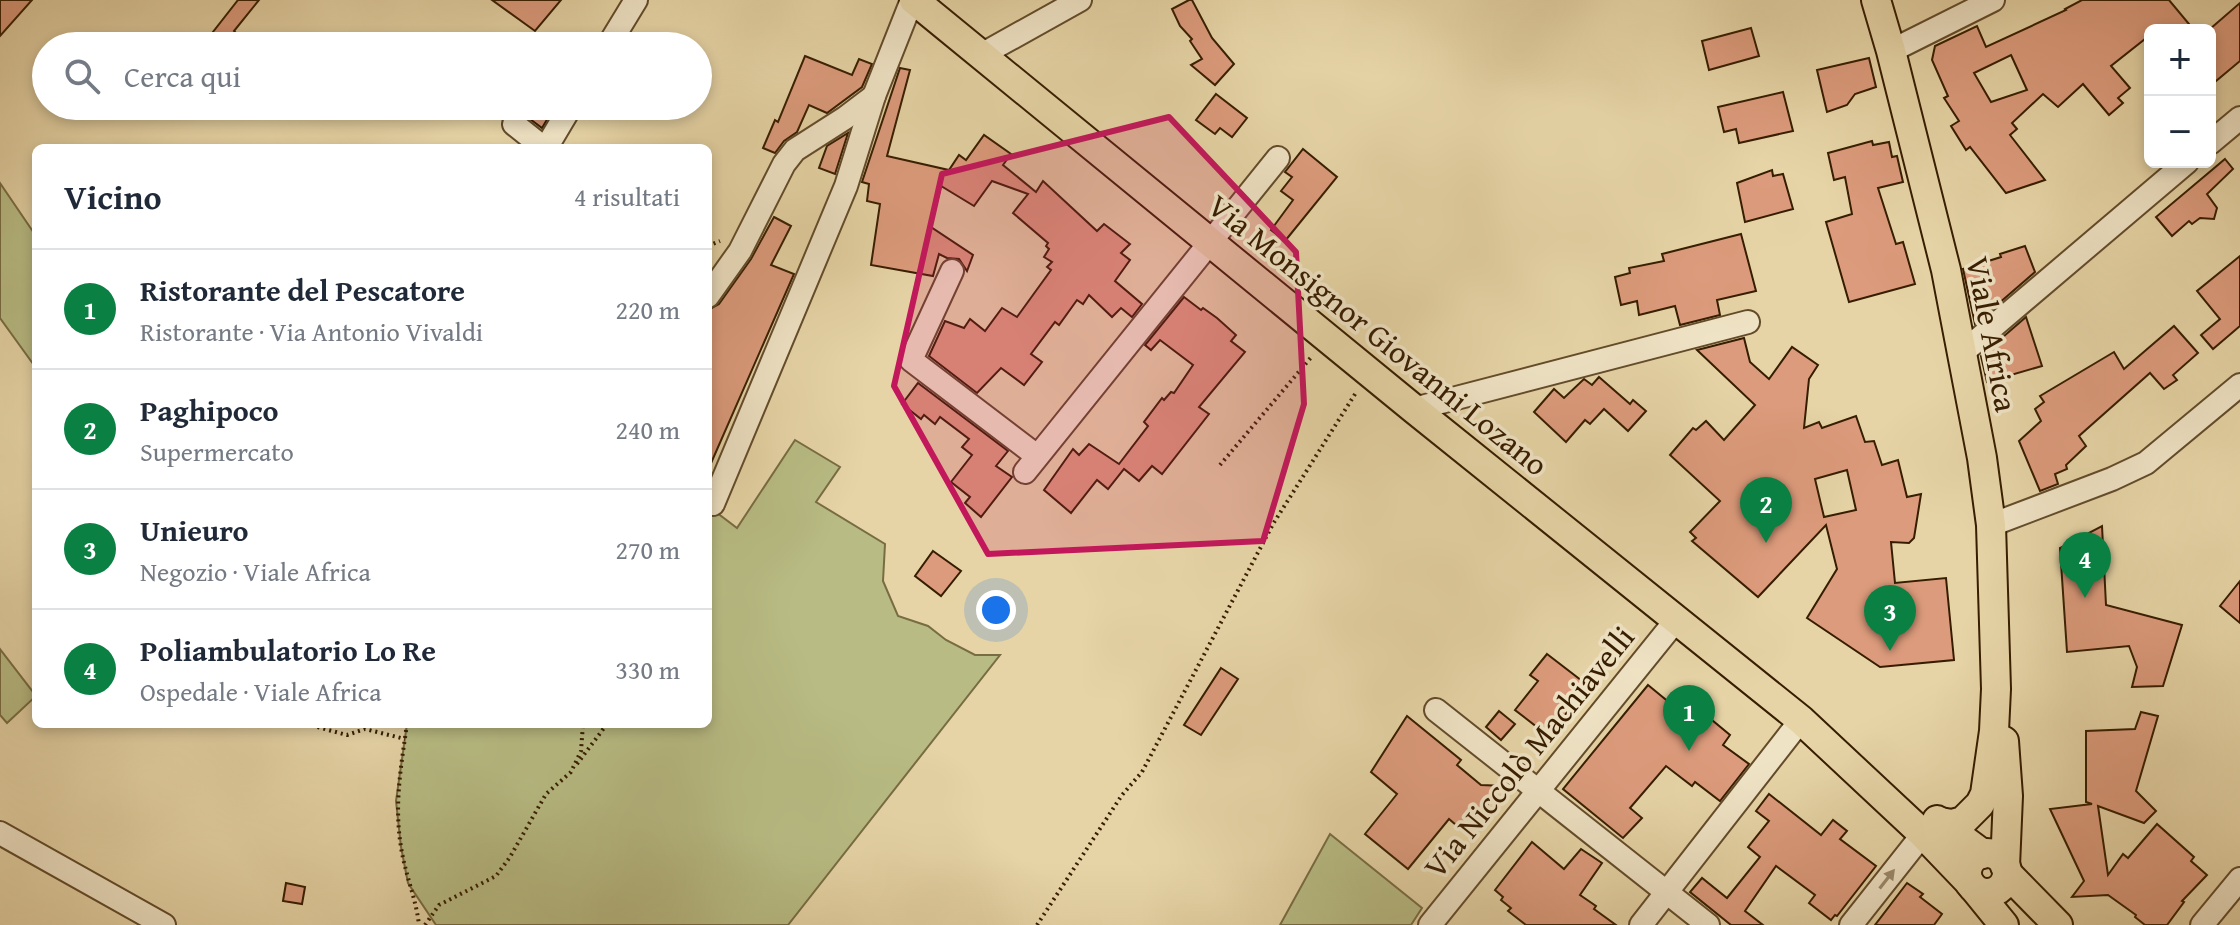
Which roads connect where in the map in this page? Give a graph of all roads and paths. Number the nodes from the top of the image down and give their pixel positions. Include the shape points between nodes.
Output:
1 (636, 0) edge
2 (913, 0) edge
3 (1080, 0) edge
4 (1876, 0) edge
5 (1993, 0) edge
6 (617, 32) edge
7 (1891, 51) junction
8 (981, 55) junction
9 (874, 96) junction
10 (2240, 118) edge
11 (562, 120) edge
12 (514, 124) dead end
13 (2216, 138) edge
14 (540, 144) edge
15 (547, 144) edge
16 (1278, 158) dead end
17 (2180, 168) edge
18 (1210, 243) junction
19 (952, 271) dead end
20 (712, 290) edge
21 (1748, 322) dead end
22 (1327, 338) junction
23 (1962, 353) junction
24 (1370, 373) junction
25 (2240, 385) edge
26 (1414, 409) junction
27 (1220, 465) dead end
28 (713, 504) dead end
29 (1991, 525) junction
30 (1677, 619) junction
31 (1996, 689) junction
32 (1436, 710) dead end
33 (1801, 720) junction
34 (321, 728) edge
35 (406, 728) edge
36 (583, 728) edge
37 (604, 728) edge
38 (1994, 731) junction
39 (405, 739) junction
40 (571, 772) junction
41 (1539, 791) junction
42 (1931, 828) junction
43 (0, 833) edge
44 (2240, 879) edge
45 (1989, 882) edge
46 (1667, 893) junction
47 (164, 925) edge
48 (419, 925) edge
49 (425, 925) edge
50 (1037, 925) edge
51 (1430, 925) edge
52 (1641, 925) edge
53 (1708, 925) edge
54 (1851, 925) edge
55 (2026, 925) edge
56 (2058, 925) edge
57 (2202, 925) edge

1 - 6 street
2 - 8 main road, Via Monsignor Giovanni Lozano
2 - 9 street
3 - 8 street
4 - 7 main road, Viale Africa
5 - 7 street
7 - 23 main road, Viale Africa
8 - 18 main road, Via Monsignor Giovanni Lozano
9 - 20 street via 795,150 740,251
9 - 28 street via 846,186
10 - 13 street
11 - 15 street
12 - 14 street
16 - 18 street
17 - 23 street
18 - 19 street via 1031,464 911,360
18 - 22 main road, Via Monsignor Giovanni Lozano
21 - 26 street
22 - 24 main road, Via Monsignor Giovanni Lozano
22 - 27 path
23 - 29 main road, Viale Africa
24 - 26 main road, Via Monsignor Giovanni Lozano
24 - 50 path via 1273,524 1142,772
25 - 29 street via 2146,463
26 - 30 main road, Via Monsignor Giovanni Lozano
29 - 31 main road, Viale Africa
30 - 33 main road, Via Monsignor Giovanni Lozano
30 - 41 street, Via Niccolò Machiavelli
31 - 38 main road
31 - 45 main road via 2008,796
32 - 41 street
33 - 42 main road, Via Monsignor Giovanni Lozano
33 - 46 street
34 - 39 path via 347,735 365,729
35 - 39 path
36 - 40 path via 581,751
37 - 40 path
38 - 42 main road via 1980,804 1963,821
38 - 45 main road via 1997,791
39 - 48 path via 396,801
40 - 49 path via 546,794 496,876 439,905
41 - 46 street
41 - 51 street, Via Niccolò Machiavelli
42 - 45 main road, Via Monsignor Giovanni Lozano
54 -> 42 street
43 - 47 street
44 - 57 street
45 - 55 main road
45 - 56 main road, Via Monsignor Giovanni Lozano
46 - 52 street
46 - 53 street

